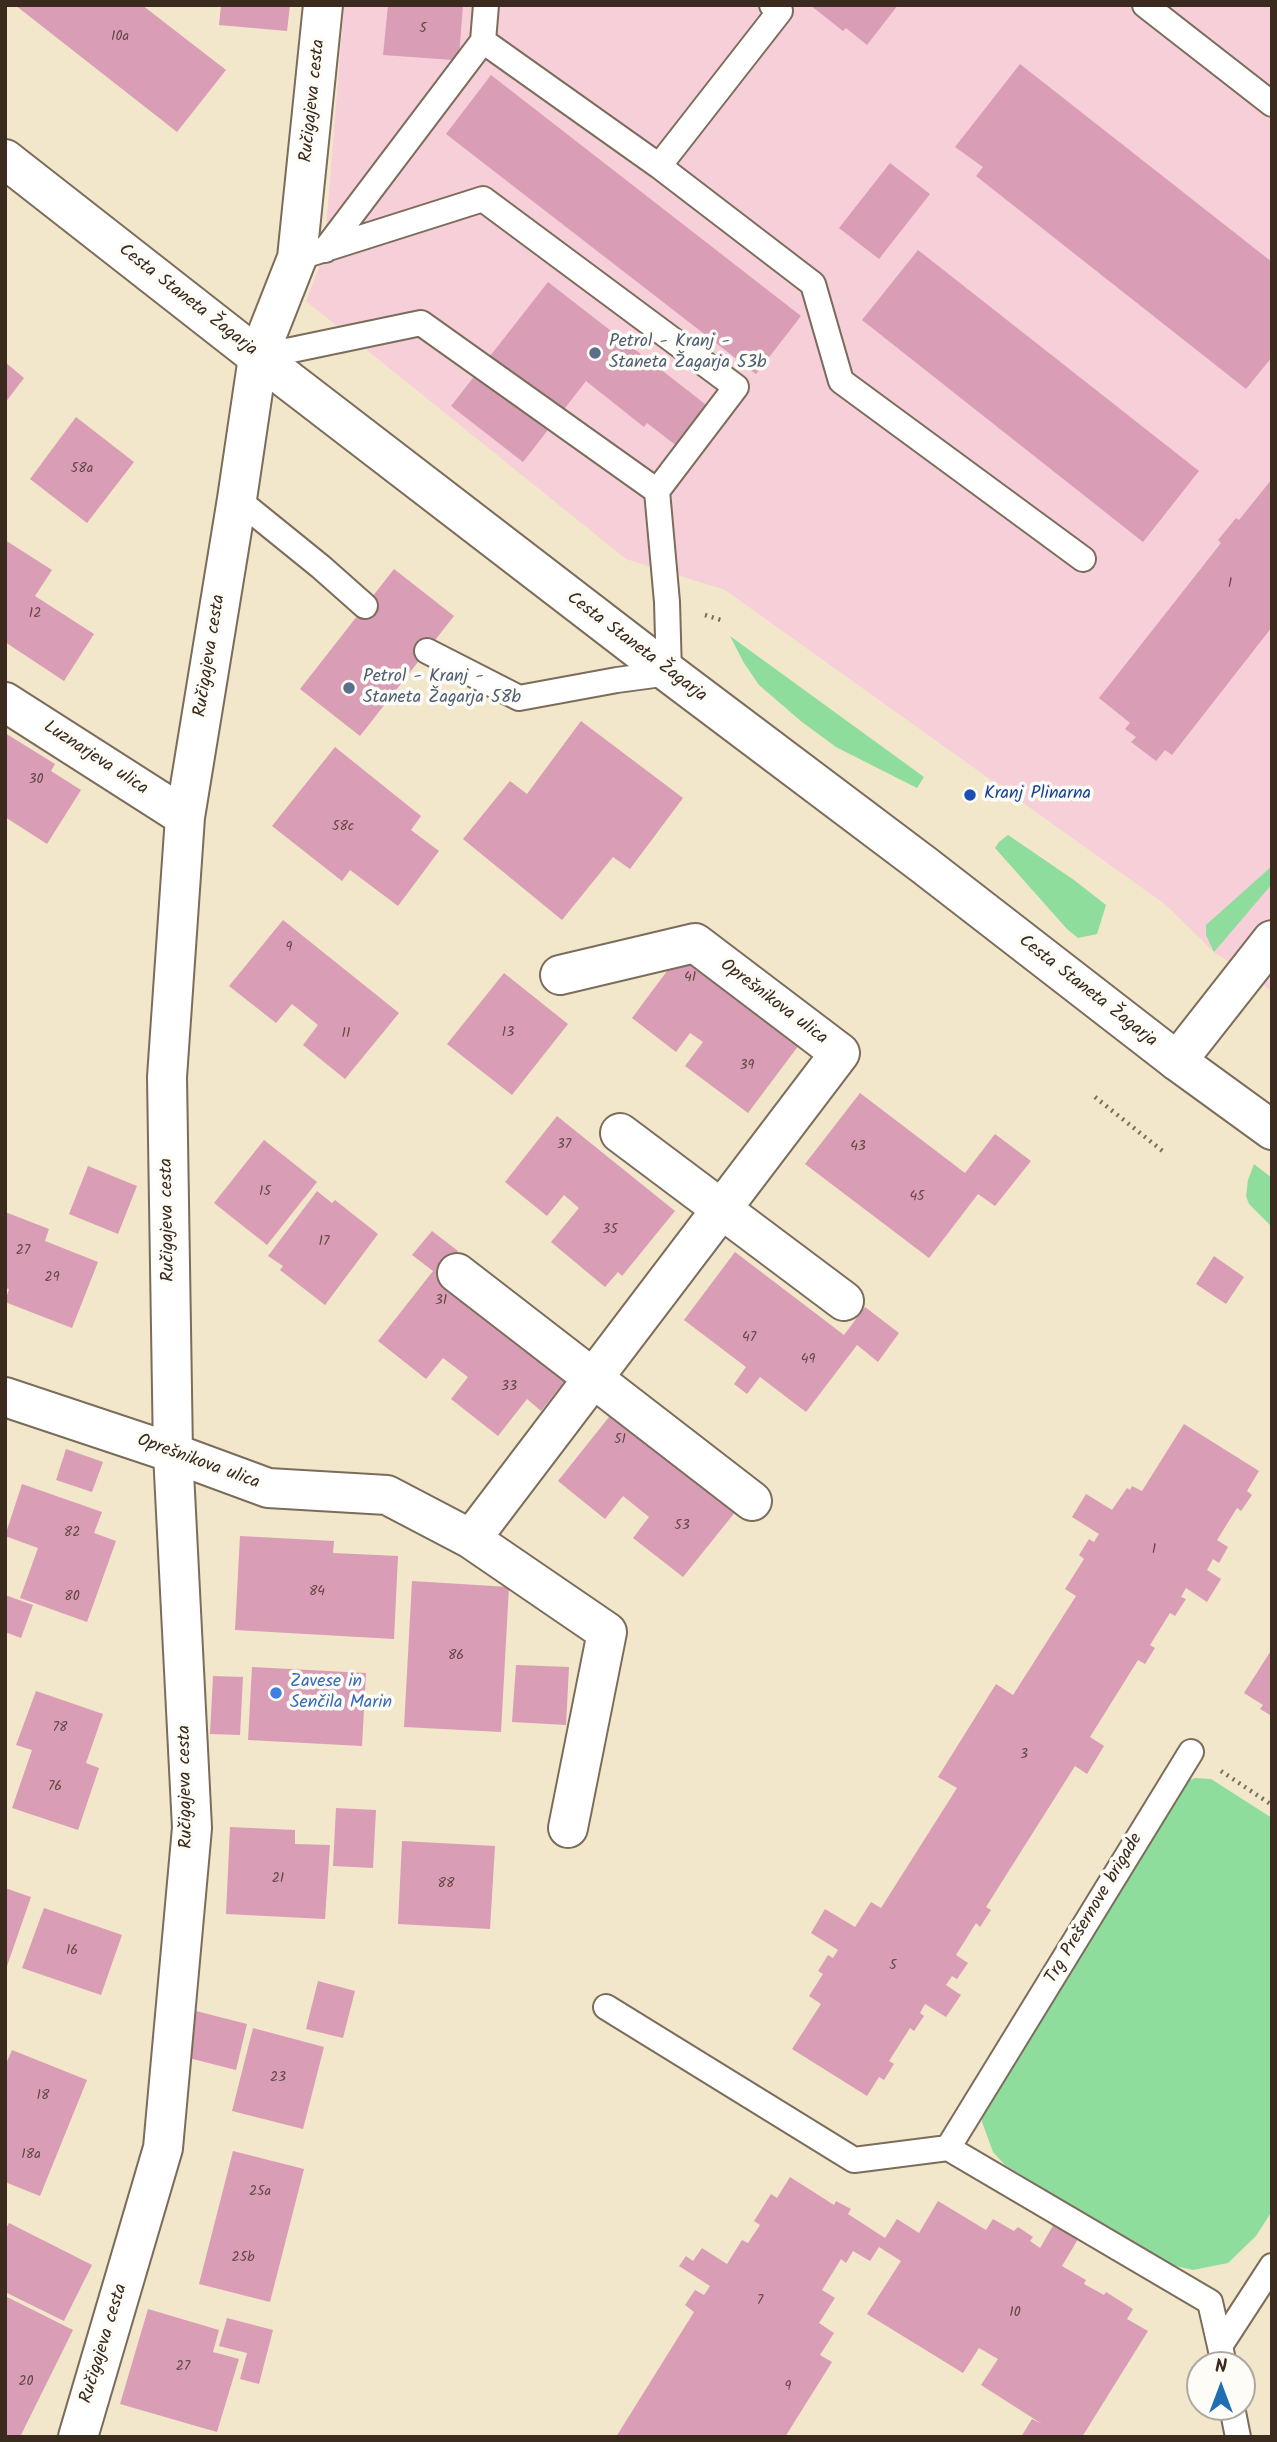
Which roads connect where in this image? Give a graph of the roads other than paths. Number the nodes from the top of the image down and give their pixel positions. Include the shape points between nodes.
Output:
1 (323, 5) edge
2 (486, 5) edge
3 (772, 5) edge
4 (1145, 5) edge
5 (483, 41) junction
6 (1272, 104) edge
7 (5, 159) edge
8 (659, 166) junction
9 (311, 254) junction
10 (258, 357) junction
11 (657, 491) junction
12 (237, 499) junction
13 (1083, 559) dead end
14 (365, 606) dead end
15 (427, 651) dead end
16 (668, 674) junction
17 (5, 702) edge
18 (184, 817) junction
19 (1272, 940) edge
20 (560, 975) dead end
21 (1177, 1061) junction
22 (1272, 1130) edge
23 (620, 1133) dead end
24 (721, 1209) junction
25 (457, 1273) dead end
26 (844, 1301) dead end
27 (594, 1379) junction
28 (5, 1397) edge
29 (173, 1453) junction
30 (752, 1501) dead end
31 (471, 1539) junction
32 (1191, 1752) road end
33 (568, 1828) dead end
34 (606, 2007) dead end
35 (948, 2148) junction
36 (1272, 2266) edge
37 (1221, 2351) edge
38 (1225, 2351) edge
39 (78, 2437) edge

1 - 9 street, Ručigajeva cesta
2 - 5 lane
3 - 8 lane via 780,11
4 - 6 lane
5 - 8 lane
5 - 9 lane
7 - 10 street, Cesta Staneta Žagarja
8 - 13 lane via 813,284 841,381
9 - 10 street, Ručigajeva cesta
9 - 11 lane via 483,198 736,387
10 - 11 lane via 421,323
10 - 12 street, Ručigajeva cesta
10 - 16 street, Cesta Staneta Žagarja
11 - 16 lane
12 - 14 lane
12 - 18 street, Ručigajeva cesta
15 - 16 lane via 520,698
16 - 21 street, Cesta Staneta Žagarja
17 - 18 street, Luznarjeva ulica
18 - 29 street, Ručigajeva cesta via 167,1077
19 - 21 street
20 - 24 street, Oprešnikova ulica via 695,943 840,1053
21 - 22 street, Cesta Staneta Žagarja
23 - 24 street
24 - 26 street
24 - 27 street, Oprešnikova ulica
25 - 27 street
27 - 30 street
27 - 31 street, Oprešnikova ulica
28 - 29 street, Oprešnikova ulica
29 - 31 street, Oprešnikova ulica via 268,1488 387,1494
29 - 39 street, Ručigajeva cesta via 192,1828 163,2148
31 - 33 street, Oprešnikova ulica via 607,1632
32 - 35 lane, Trg Prešernove brigade
34 - 35 lane via 854,2160
35 - 37 lane via 1209,2302
36 - 38 lane

